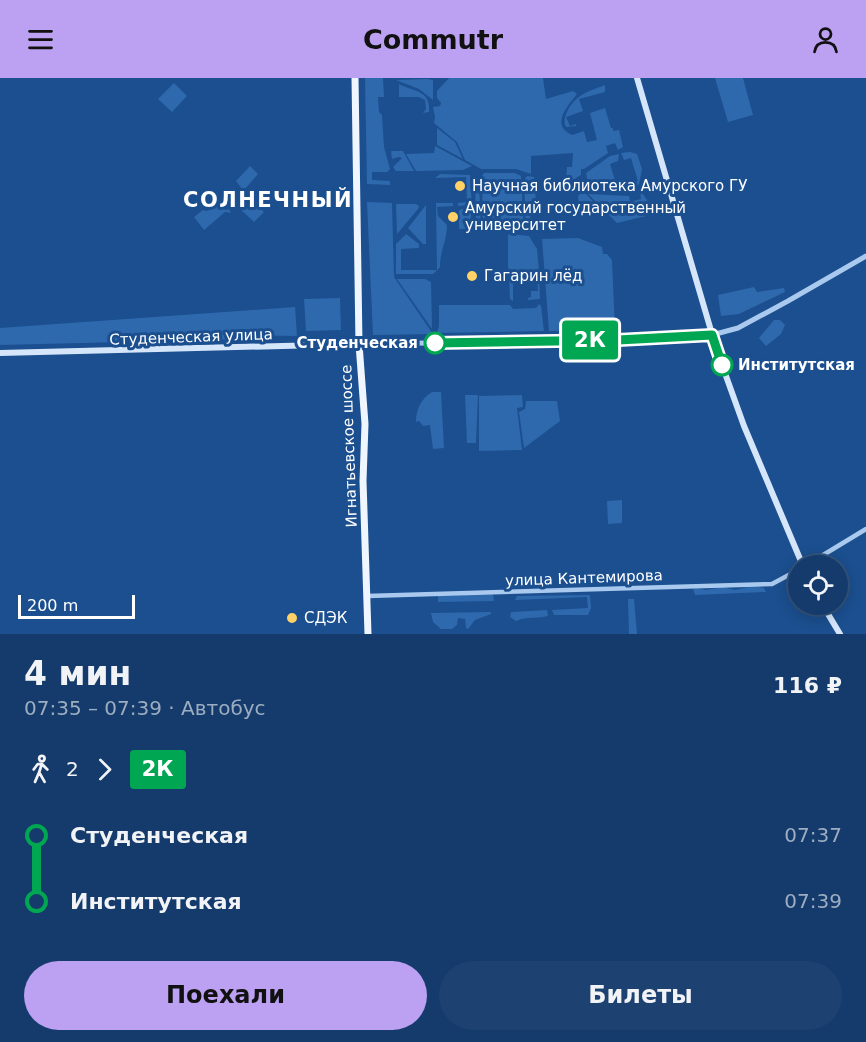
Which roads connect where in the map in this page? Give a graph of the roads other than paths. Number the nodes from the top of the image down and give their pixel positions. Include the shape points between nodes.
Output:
1 (355, 78) edge
2 (637, 78) edge
3 (866, 256) edge
4 (712, 335) junction
5 (359, 344) junction
6 (0, 354) edge
7 (866, 529) edge
8 (799, 555) edge
9 (822, 555) edge
10 (788, 575) edge
11 (367, 596) junction
12 (829, 615) edge
13 (368, 634) edge
14 (840, 634) edge

1 - 5 main road, Игнатьевское шоссе
2 - 4 main road
3 - 4 street, Студенческая улица via 738,328
4 - 5 street, Студенческая улица
4 - 8 main road via 744,426
5 - 6 main road, Студенческая улица
5 - 11 main road, Игнатьевское шоссе via 365,424
7 - 9 street
10 - 11 street, улица Кантемирова via 772,584
11 - 13 main road, Игнатьевское шоссе
12 - 14 main road

